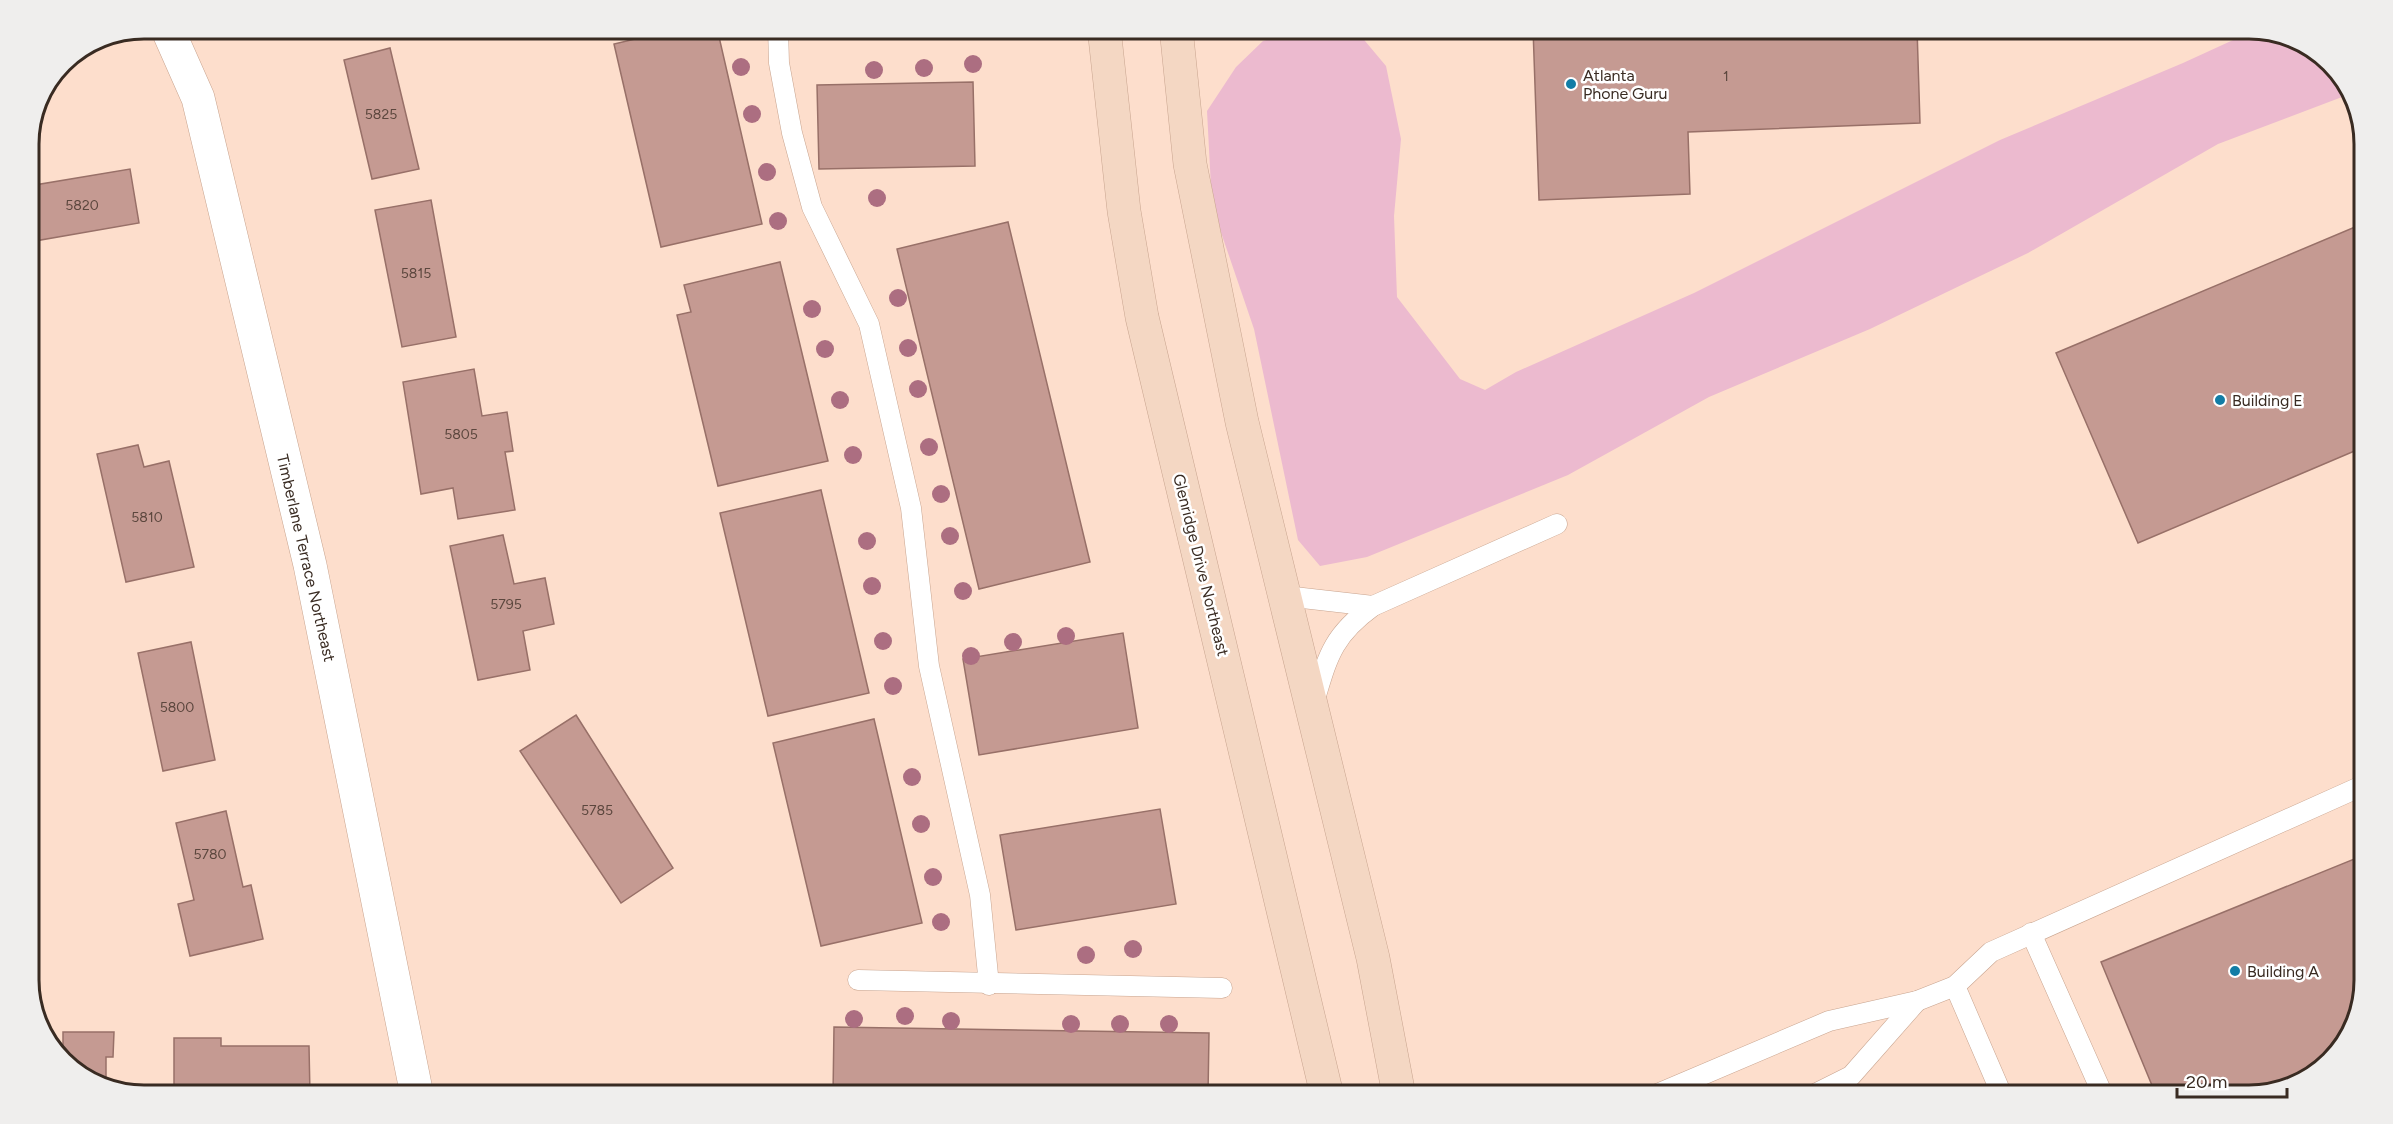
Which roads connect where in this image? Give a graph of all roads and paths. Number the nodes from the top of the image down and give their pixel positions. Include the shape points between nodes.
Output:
1 (171, 39) edge
2 (778, 39) edge
3 (1105, 39) edge
4 (1177, 39) edge
5 (1557, 524) dead end
6 (1285, 596) junction
7 (1373, 606) junction
8 (1312, 711) junction
9 (2354, 789) edge
10 (2031, 933) junction
11 (858, 980) dead end
12 (988, 985) junction
13 (1955, 986) junction
14 (1222, 988) dead end
15 (1917, 1001) junction
16 (415, 1085) edge
17 (1325, 1085) edge
18 (1397, 1085) edge
19 (1679, 1085) edge
20 (1833, 1085) edge
21 (1998, 1085) edge
22 (2099, 1085) edge

1 - 16 street, Timberlane Terrace Northeast via 198,98 310,565
2 - 12 lane via 792,133 812,207 869,324 910,508 929,666 980,895
3 - 17 main road, Glenridge Drive Northeast via 1124,211 1142,317
4 - 6 main road via 1190,164 1242,422
5 - 7 lane
6 - 7 lane
6 - 8 main road
7 - 8 lane via 1350,623 1328,656
8 - 18 main road via 1373,958
9 - 10 lane
10 - 13 lane via 1991,952
10 - 22 lane
11 - 12 lane
12 - 14 lane
13 - 15 lane
13 - 21 lane
15 - 19 lane via 1829,1021
15 - 20 lane via 1851,1076

